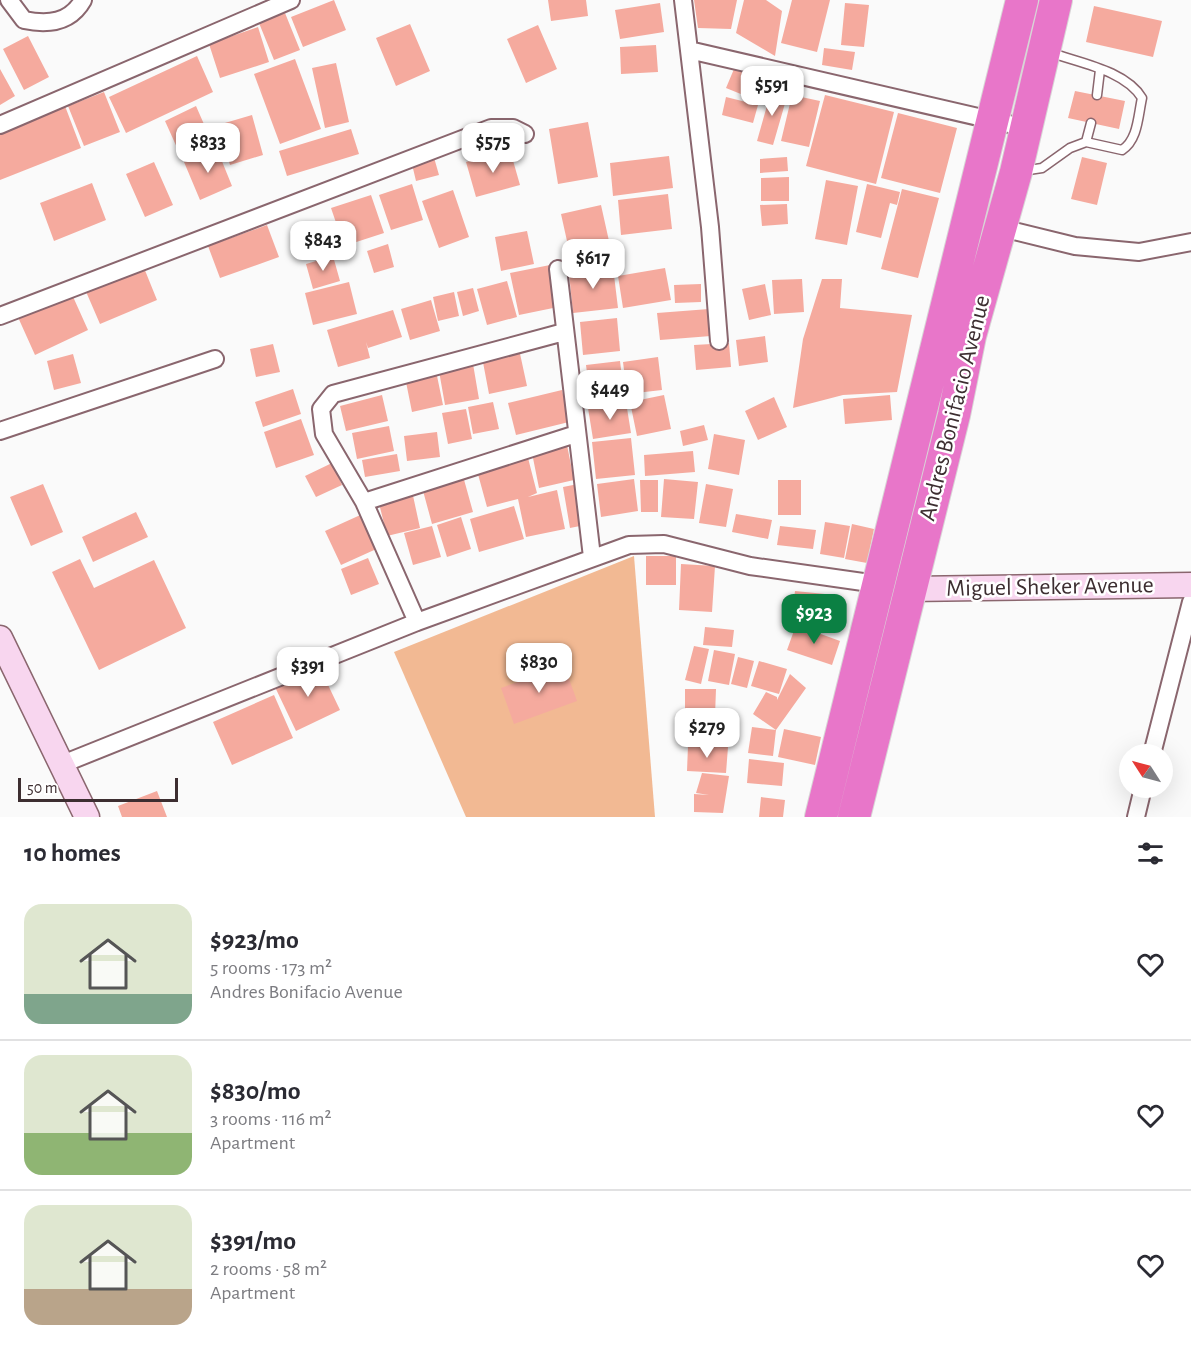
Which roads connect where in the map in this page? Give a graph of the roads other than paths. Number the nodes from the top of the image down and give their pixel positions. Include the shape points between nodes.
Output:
1 (9, 0) edge
2 (83, 0) edge
3 (291, 0) edge
4 (683, 0) edge
5 (1022, 0) edge
6 (1056, 0) edge
7 (1043, 49) junction
8 (689, 50) junction
9 (1100, 70) junction
10 (1097, 95) dead end
11 (993, 119) junction
12 (1091, 123) dead end
13 (0, 125) edge
14 (1026, 128) junction
15 (525, 134) dead end
16 (1086, 142) junction
17 (1016, 172) junction
18 (1002, 228) junction
19 (1191, 242) edge
20 (558, 269) dead end
21 (0, 316) edge
22 (564, 332) junction
23 (719, 341) dead end
24 (215, 359) dead end
25 (0, 431) edge
26 (576, 434) junction
27 (364, 502) junction
28 (592, 557) junction
29 (877, 584) junction
30 (1191, 585) edge
31 (909, 589) junction
32 (1191, 602) edge
33 (417, 622) junction
34 (0, 638) edge
35 (1155, 744) edge
36 (60, 765) junction
37 (1141, 798) edge
38 (87, 817) edge
39 (821, 817) edge
40 (854, 817) edge
41 (1136, 817) edge

1 - 2 street via 24,20 46,24 67,18
3 - 13 street
4 - 8 street
5 - 11 highway, Andres Bonifacio Avenue
6 - 7 highway, Andres Bonifacio Avenue
7 - 9 lane
7 - 14 highway, Andres Bonifacio Avenue
8 - 11 street
8 - 23 street
9 - 10 lane
9 - 16 lane via 1126,82 1142,98 1130,145 1122,150
11 - 14 street
11 - 29 highway, Andres Bonifacio Avenue
12 - 16 lane
14 - 17 highway, Andres Bonifacio Avenue
15 - 21 street via 513,128 491,128
16 - 17 lane via 1042,168
17 - 18 highway, Andres Bonifacio Avenue
18 - 19 street via 1075,246 1139,252
18 - 31 highway, Andres Bonifacio Avenue via 970,336
20 - 22 street
22 - 26 street
22 - 27 street via 333,394 321,409 324,434
24 - 25 street
26 - 27 street
26 - 28 street
27 - 33 street
28 - 29 street via 629,545 664,544 750,566
28 - 33 street
29 - 31 street
29 - 39 highway, Andres Bonifacio Avenue
30 - 31 street, Miguel Sheker Avenue
31 - 40 highway, Andres Bonifacio Avenue
32 - 35 street
33 - 36 street
34 - 36 street
36 - 38 street
37 - 41 street

